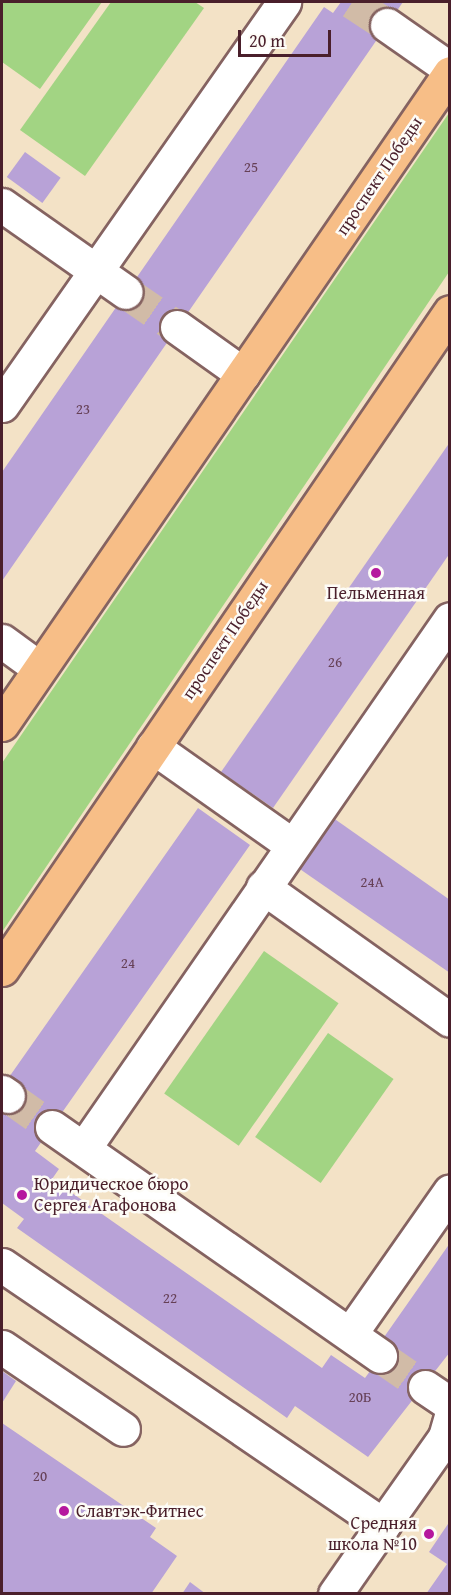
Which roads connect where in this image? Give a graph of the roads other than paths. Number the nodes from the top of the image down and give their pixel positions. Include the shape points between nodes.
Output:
1 (284, 2) edge
2 (387, 25) tunnel mouth
3 (450, 71) edge
4 (2, 205) edge
5 (96, 271) junction
6 (126, 292) tunnel mouth
7 (450, 312) edge
8 (177, 327) tunnel mouth
9 (243, 374) junction
10 (2, 405) edge
11 (450, 619) edge
12 (2, 641) edge
13 (39, 668) junction
14 (2, 724) edge
15 (153, 747) junction
16 (292, 845) junction
17 (263, 887) junction
18 (2, 969) edge
19 (450, 1020) edge
20 (52, 1127) tunnel mouth
21 (84, 1148) junction
22 (450, 1191) edge
23 (2, 1265) edge
24 (350, 1334) junction
25 (2, 1347) edge
26 (380, 1356) tunnel mouth
27 (450, 1419) edge
28 (123, 1429) dead end
29 (383, 1525) junction
30 (335, 1593) edge

1 - 5 lane
2 - 3 lane
3 - 9 main road, проспект Победы
4 - 5 lane
5 - 6 lane
5 - 10 lane
7 - 15 main road, проспект Победы
8 - 9 lane
9 - 13 main road, проспект Победы
11 - 16 lane
12 - 13 lane
13 - 14 main road, проспект Победы
15 - 16 lane
15 - 18 main road, проспект Победы
16 - 17 lane
17 - 19 lane
17 - 21 lane
20 - 21 lane
21 - 24 lane
22 - 24 lane
23 - 29 lane
24 - 26 lane
25 - 28 lane
27 - 29 lane via 445,1437
29 - 30 lane

